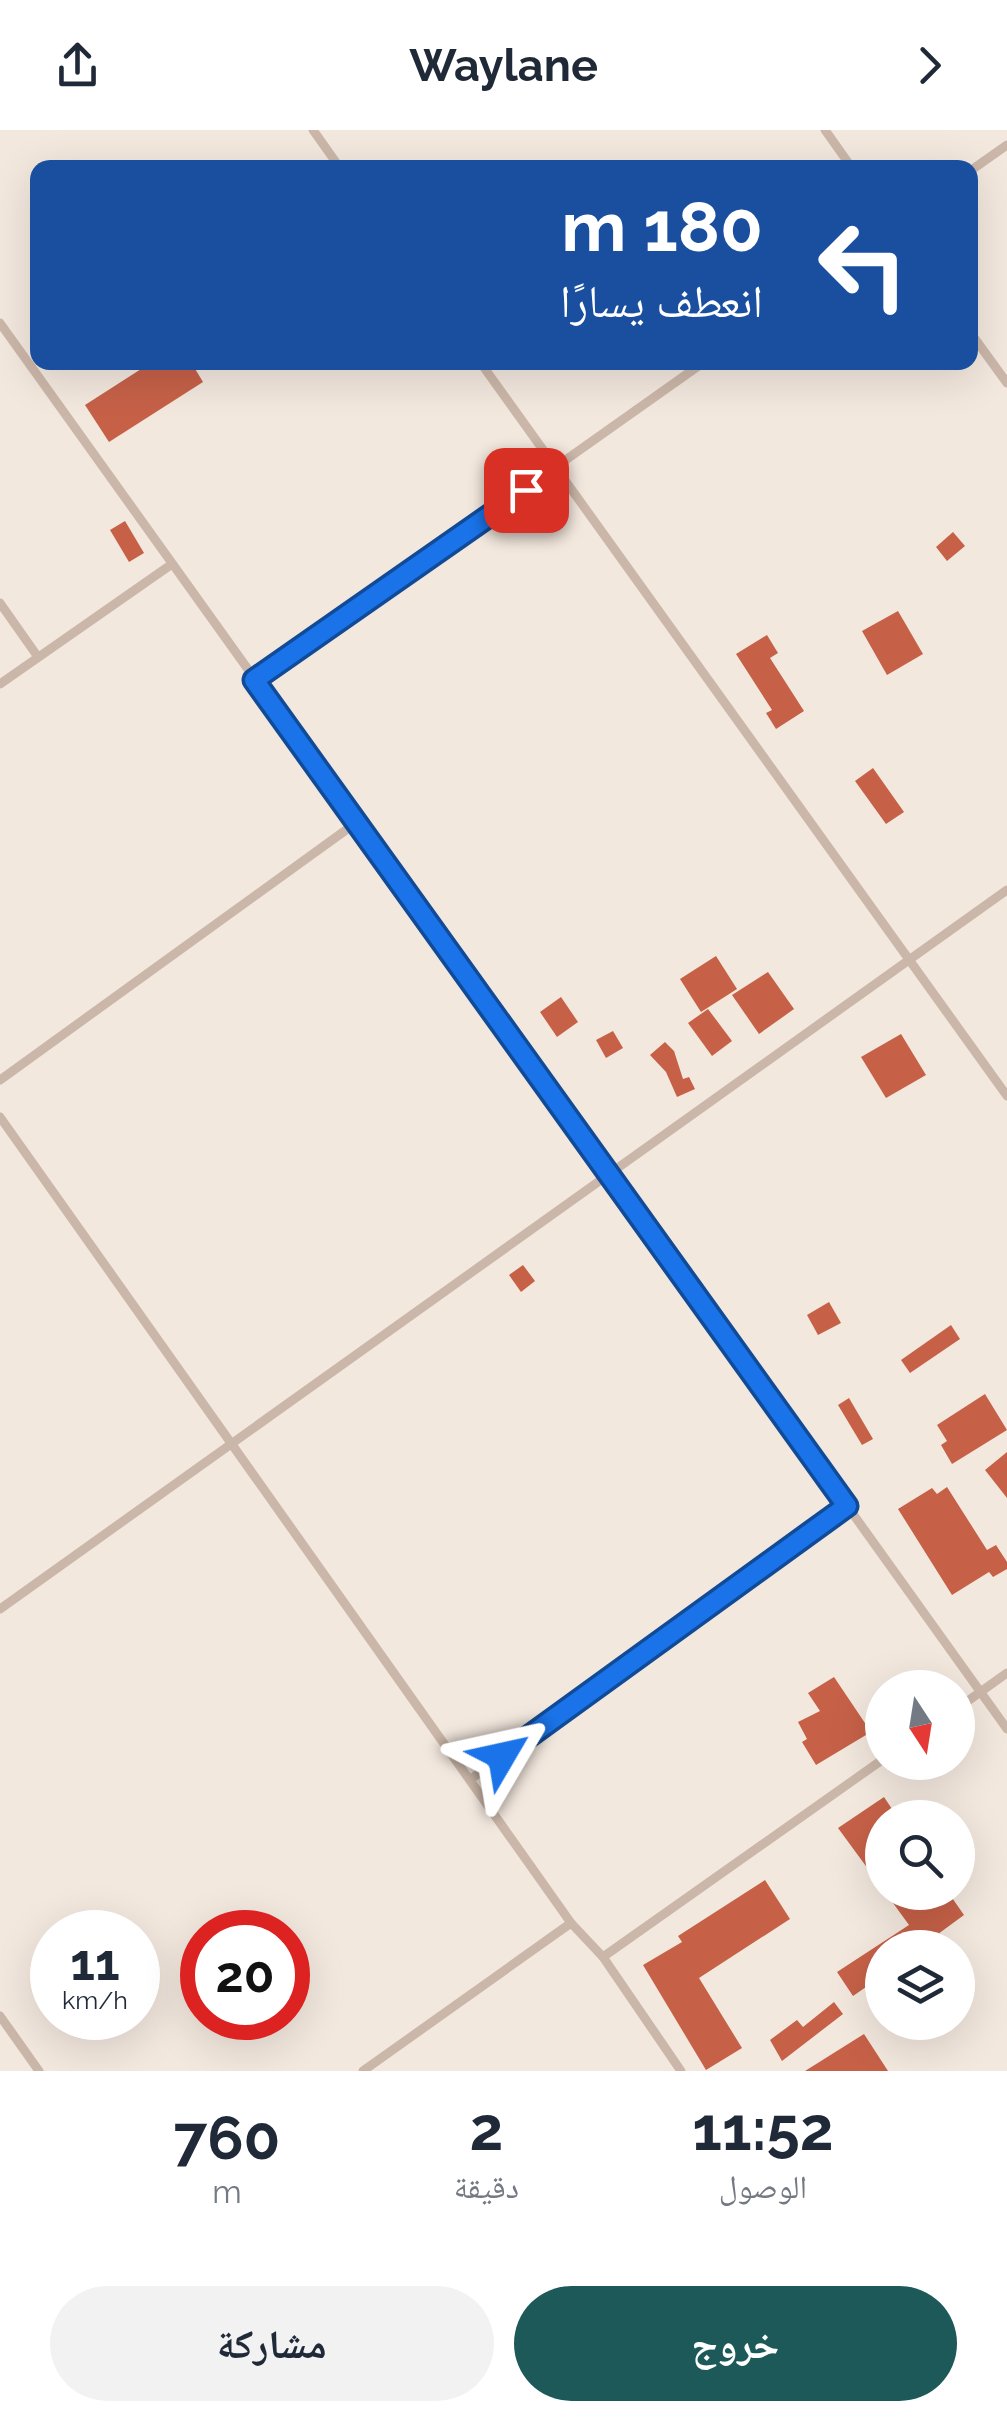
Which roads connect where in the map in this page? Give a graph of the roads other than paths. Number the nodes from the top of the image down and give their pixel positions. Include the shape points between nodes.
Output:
1 (313, 130) edge
2 (825, 130) edge
3 (1007, 145) edge
4 (334, 160) edge
5 (846, 160) edge
6 (978, 165) edge
7 (0, 323) edge
8 (978, 343) edge
9 (30, 365) edge
10 (34, 370) edge
11 (486, 370) edge
12 (693, 370) edge
13 (1007, 383) edge
14 (556, 469) junction
15 (172, 564) junction
16 (0, 603) edge
17 (38, 657) junction
18 (254, 680) junction
19 (0, 684) edge
20 (357, 822) junction
21 (1007, 890) edge
22 (911, 959) junction
23 (0, 1080) edge
24 (1007, 1096) edge
25 (0, 1117) edge
26 (610, 1174) junction
27 (233, 1442) junction
28 (847, 1506) junction
29 (0, 1609) edge
30 (1007, 1673) edge
31 (980, 1692) junction
32 (975, 1696) edge
33 (1007, 1729) edge
34 (865, 1772) edge
35 (471, 1779) junction
36 (571, 1923) junction
37 (603, 1957) junction
38 (0, 2016) edge
39 (39, 2071) edge
40 (363, 2071) edge
41 (682, 2071) edge

1 - 4 lane
2 - 5 lane
3 - 6 lane
7 - 9 lane
8 - 13 lane
10 - 15 lane
11 - 14 lane
12 - 14 lane
14 - 18 lane
14 - 22 lane
15 - 17 lane
15 - 18 lane
16 - 17 lane
17 - 19 lane
18 - 20 lane
20 - 23 lane
20 - 26 lane
21 - 22 lane
22 - 24 lane
22 - 26 lane
25 - 27 lane
26 - 27 lane
26 - 28 lane
27 - 29 lane
27 - 35 lane
28 - 31 lane
28 - 35 lane
30 - 31 lane
31 - 32 lane
31 - 33 lane
34 - 37 lane
35 - 36 lane
36 - 37 lane
36 - 40 lane
37 - 41 lane
38 - 39 lane

